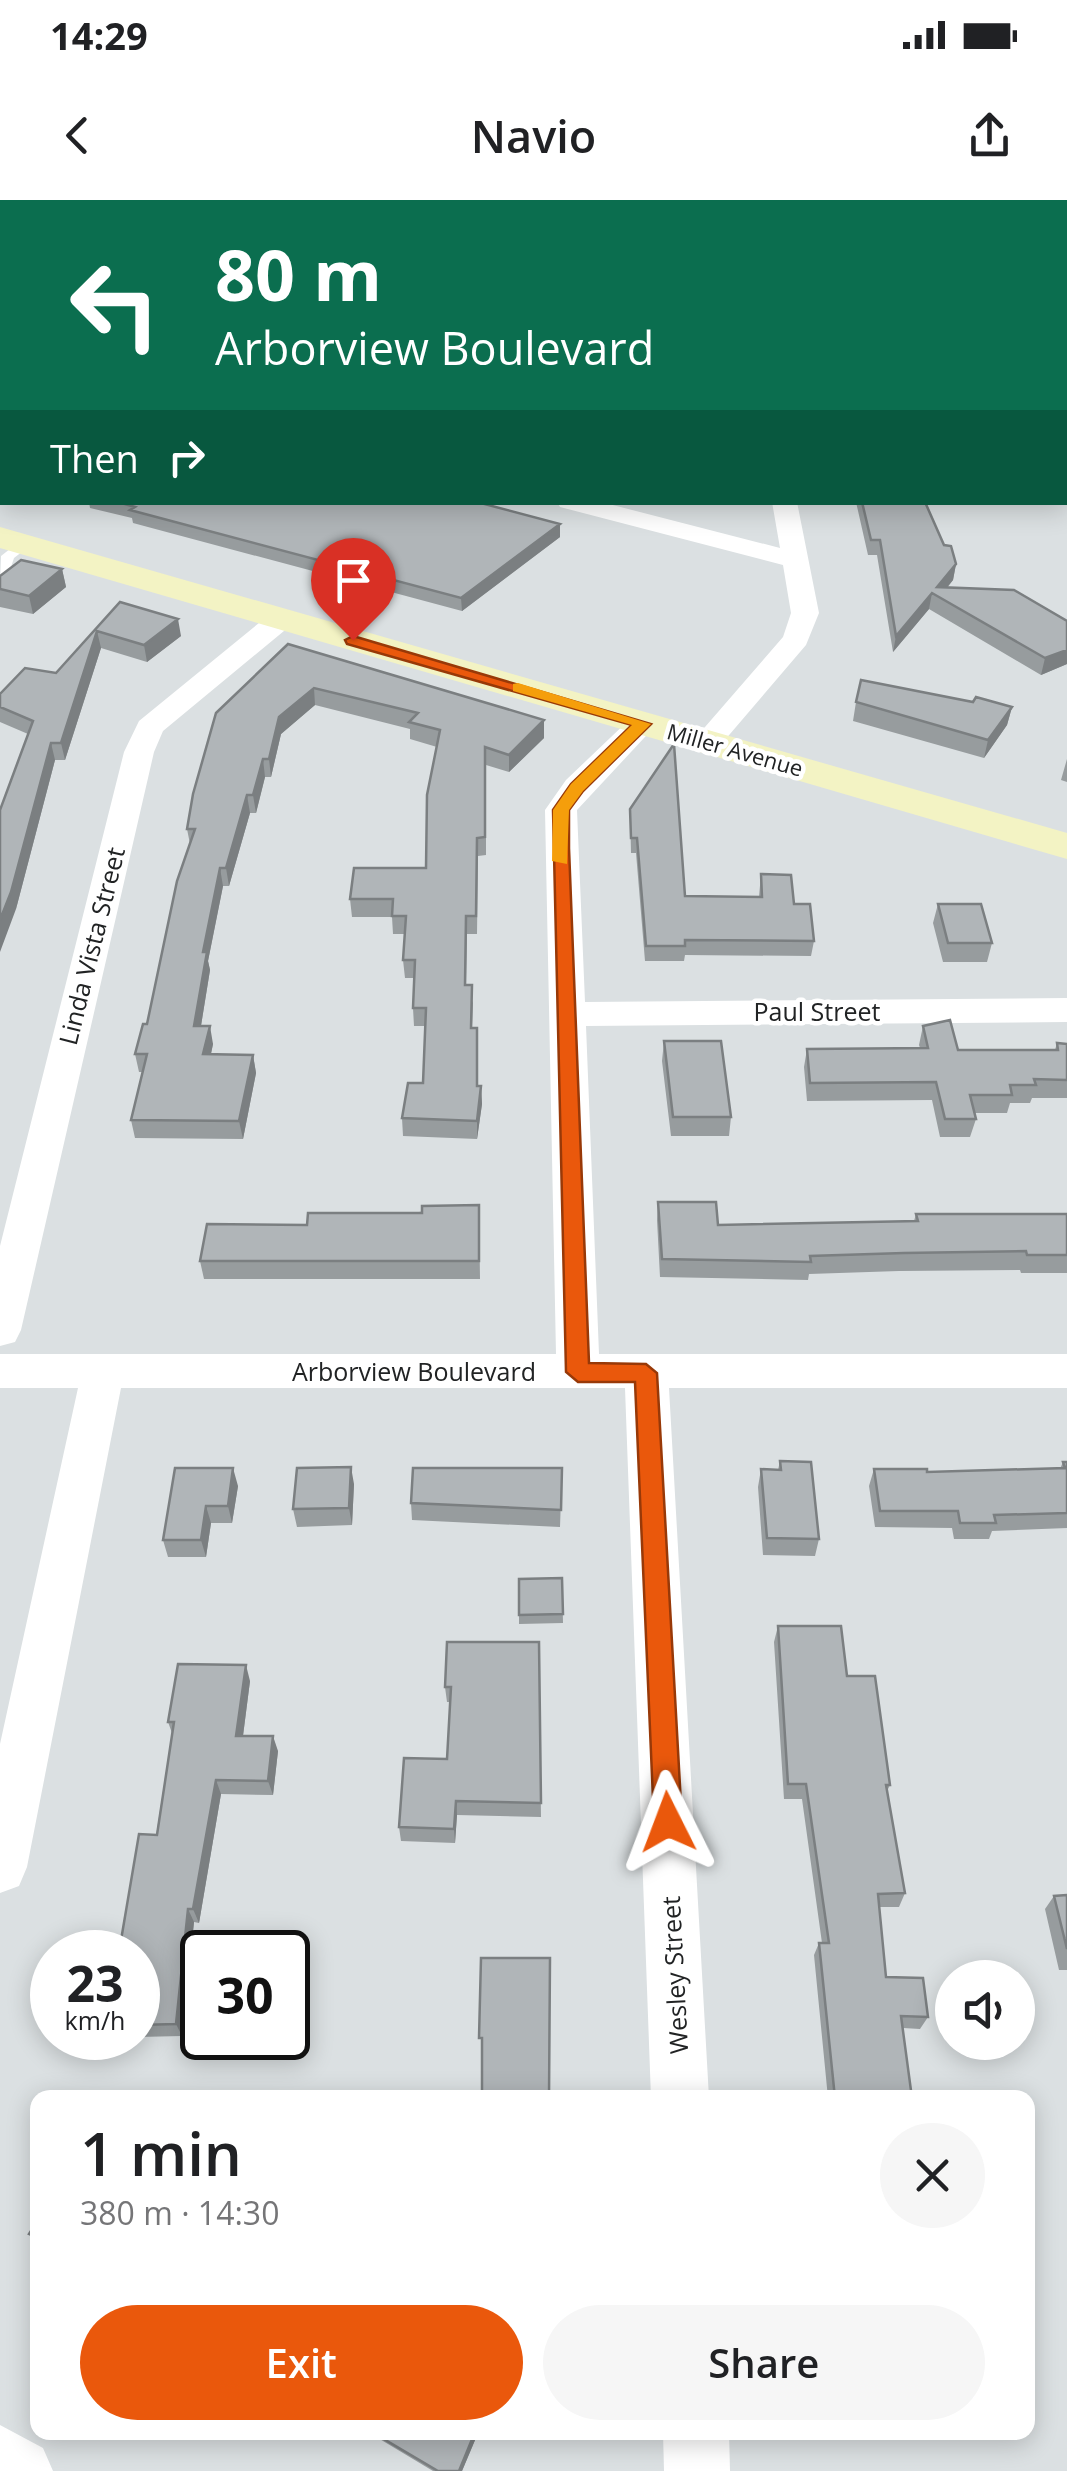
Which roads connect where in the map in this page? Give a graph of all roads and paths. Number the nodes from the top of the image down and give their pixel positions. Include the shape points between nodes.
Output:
1 (581, 505) edge
2 (785, 505) edge
3 (12, 540) edge
4 (796, 560) junction
5 (0, 578) edge
6 (280, 620) junction
7 (643, 724) junction
8 (707, 742) junction
9 (1067, 846) edge
10 (1067, 1010) edge
11 (566, 1014) junction
12 (0, 1330) edge
13 (0, 1371) edge
14 (103, 1372) junction
15 (578, 1372) junction
16 (1067, 1372) edge
17 (646, 1373) junction
18 (0, 1867) edge
19 (680, 2090) edge
20 (696, 2440) edge
21 (0, 2458) edge
22 (20, 2471) edge
23 (698, 2471) edge

1 - 4 street
2 - 4 street
3 - 5 lane
3 - 6 main road, Miller Avenue
4 - 8 street via 806,613 796,638
6 - 7 main road, Miller Avenue
6 - 12 street, Linda Vista Street via 150,727 139,752
7 - 8 main road, Miller Avenue
7 - 11 street via 561,810
8 - 9 main road, Miller Avenue
10 - 11 street, Paul Street
11 - 15 street
13 - 14 street, Arborview Boulevard
14 - 15 street, Arborview Boulevard
14 - 18 street
15 - 17 street, Arborview Boulevard
16 - 17 street, Arborview Boulevard
17 - 19 street, Wesley Street
20 - 23 street
21 - 22 street

